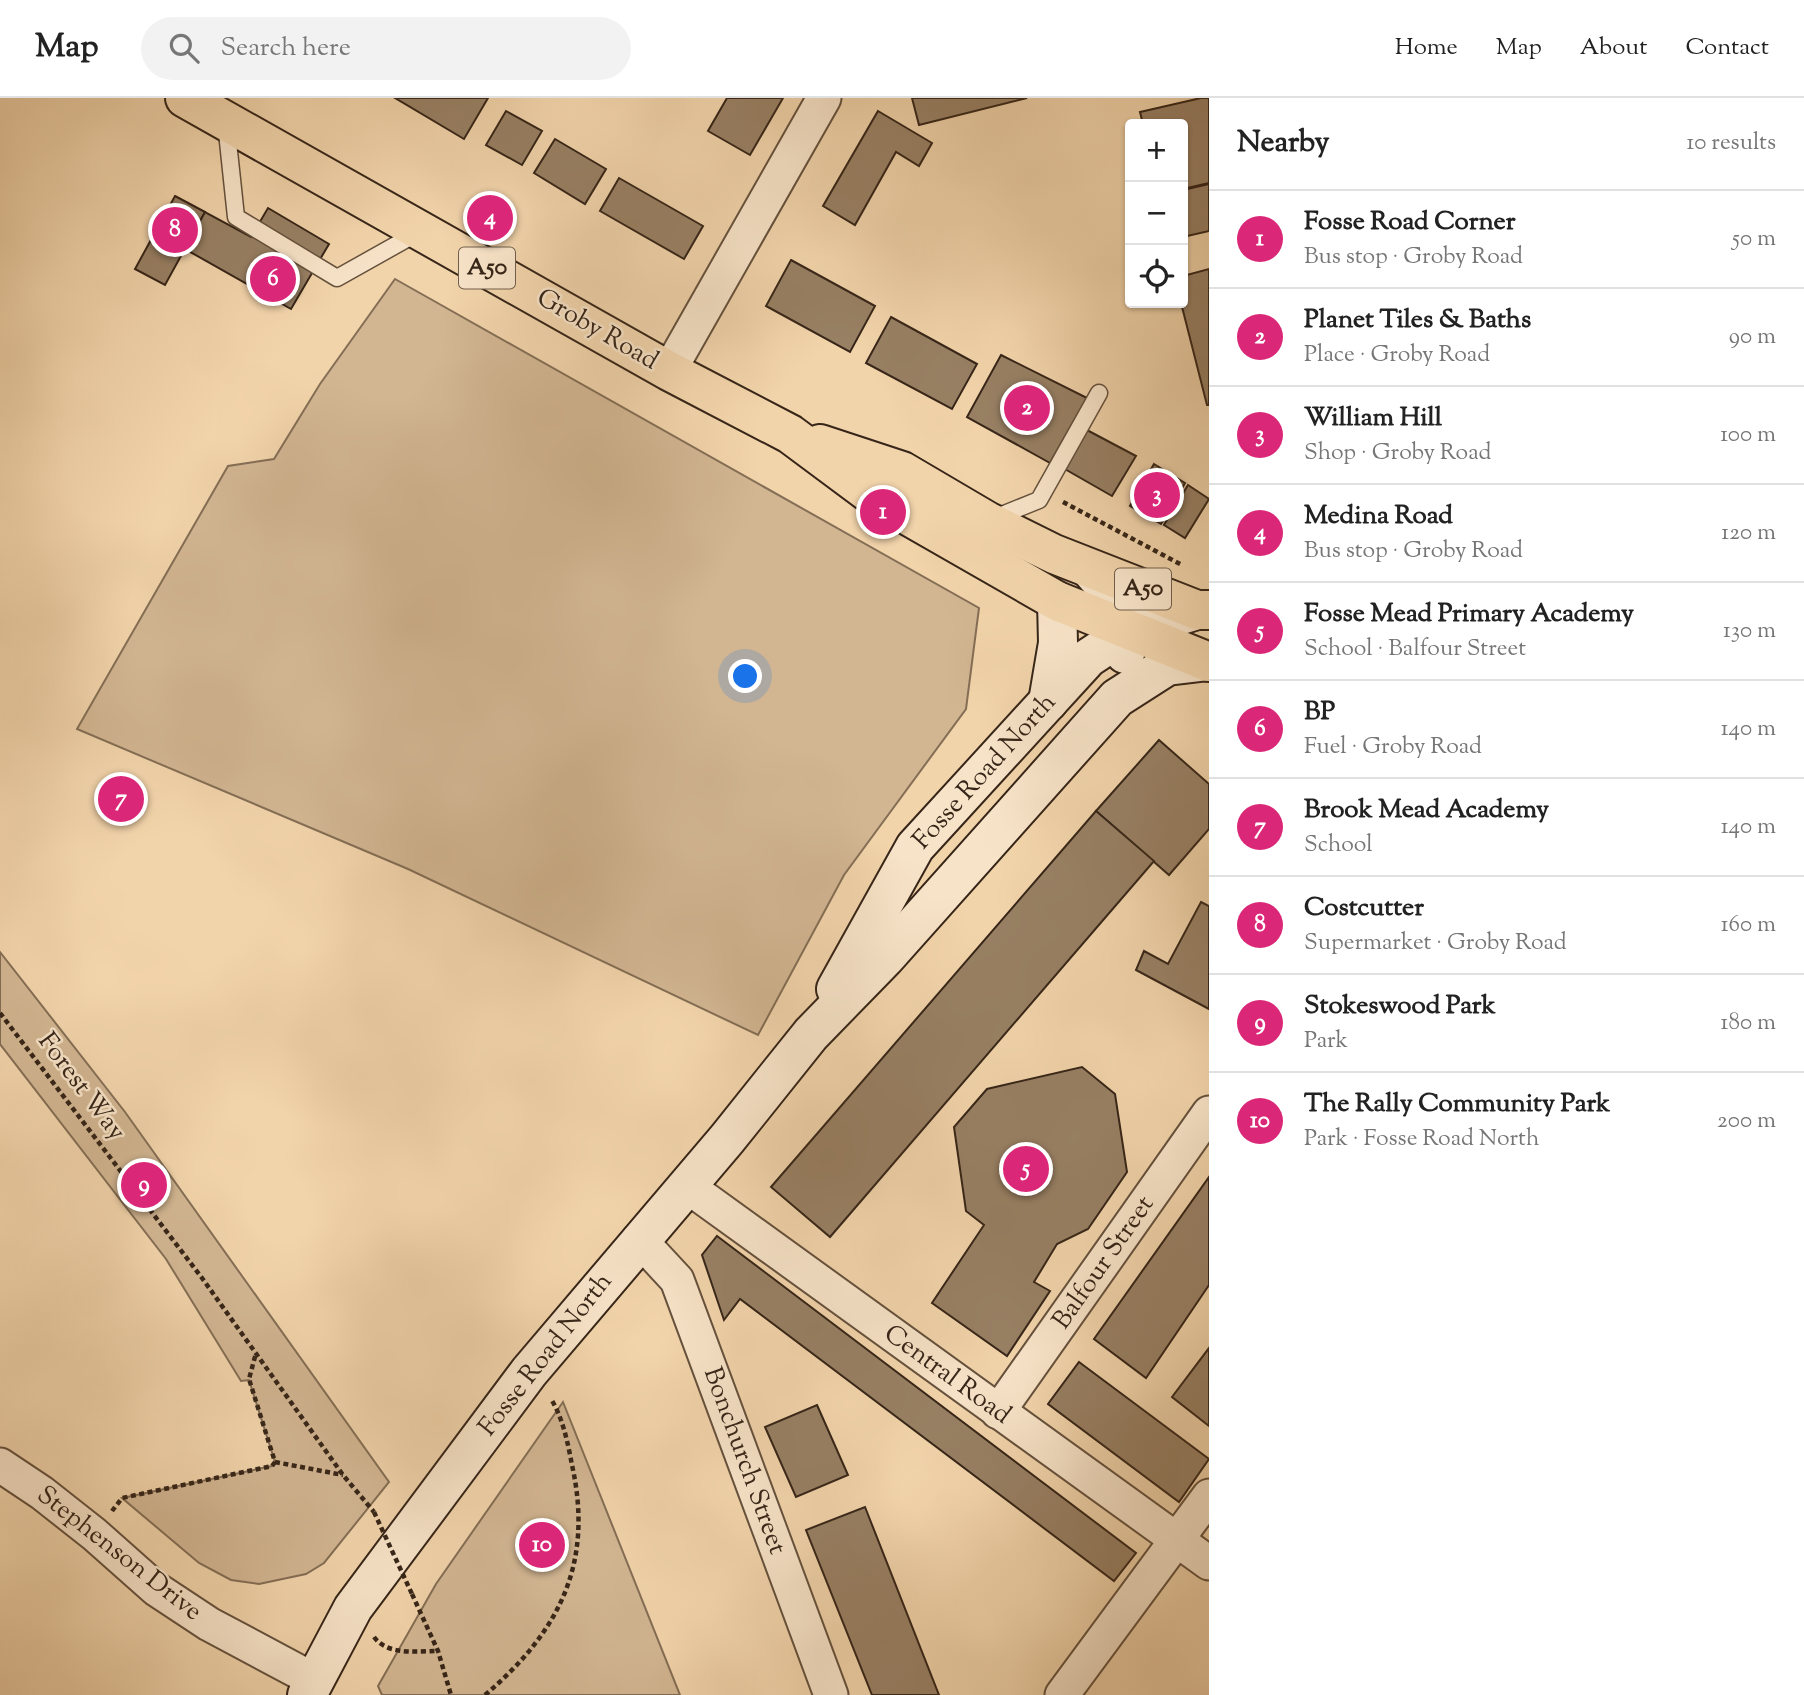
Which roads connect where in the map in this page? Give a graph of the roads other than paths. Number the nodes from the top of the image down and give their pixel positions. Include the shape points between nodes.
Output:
1 (185, 98) edge
2 (824, 98) edge
3 (226, 121) junction
4 (421, 230) junction
5 (669, 370) junction
6 (1099, 393) dead end
7 (790, 434) junction
8 (987, 521) junction
9 (1090, 569) junction
10 (1057, 601) junction
11 (1203, 610) edge
12 (1129, 631) junction
13 (1208, 662) edge
14 (1117, 698) junction
15 (1048, 702) junction
16 (811, 1034) junction
17 (1209, 1113) edge
18 (687, 1185) junction
19 (639, 1239) junction
20 (998, 1412) junction
21 (0, 1465) edge
22 (1209, 1496) edge
23 (1176, 1541) junction
24 (1209, 1563) edge
25 (310, 1688) edge
26 (831, 1695) edge
27 (1062, 1695) edge

1 - 3 main road, Groby Road / A50
2 - 5 street
3 - 4 main road, Groby Road / A50
3 - 4 lane via 236,216 337,278
4 - 5 main road, Groby Road / A50
5 - 7 main road, Groby Road / A50
6 - 8 lane via 1039,500
7 - 8 main road, Groby Road / A50 via 902,471
7 - 10 main road, Groby Road / A50 via 872,495
8 - 9 main road, Groby Road / A50
9 - 11 main road, Groby Road / A50
9 - 12 street via 1126,612
10 - 12 main road, Groby Road / A50
10 - 15 street via 1058,643
11 - 12 street, Fosse Road North
12 - 13 main road, A50
12 - 14 street
12 - 15 street, Fosse Road North via 1088,657
13 - 14 street, Fosse Road North via 1167,666
14 - 16 street, Fosse Road North via 885,958
15 - 16 street, Fosse Road North via 915,847
16 - 18 street, Fosse Road North
17 - 20 street, Balfour Street
18 - 19 street, Fosse Road North
18 - 20 street, Central Road
19 - 25 street, Fosse Road North via 529,1372 353,1608
19 - 26 street, Bonchurch Street via 677,1280
20 - 23 street, Central Road
21 - 25 street, Stephenson Drive via 94,1534 156,1589
22 - 23 street
23 - 24 street, Central Road
23 - 27 street

